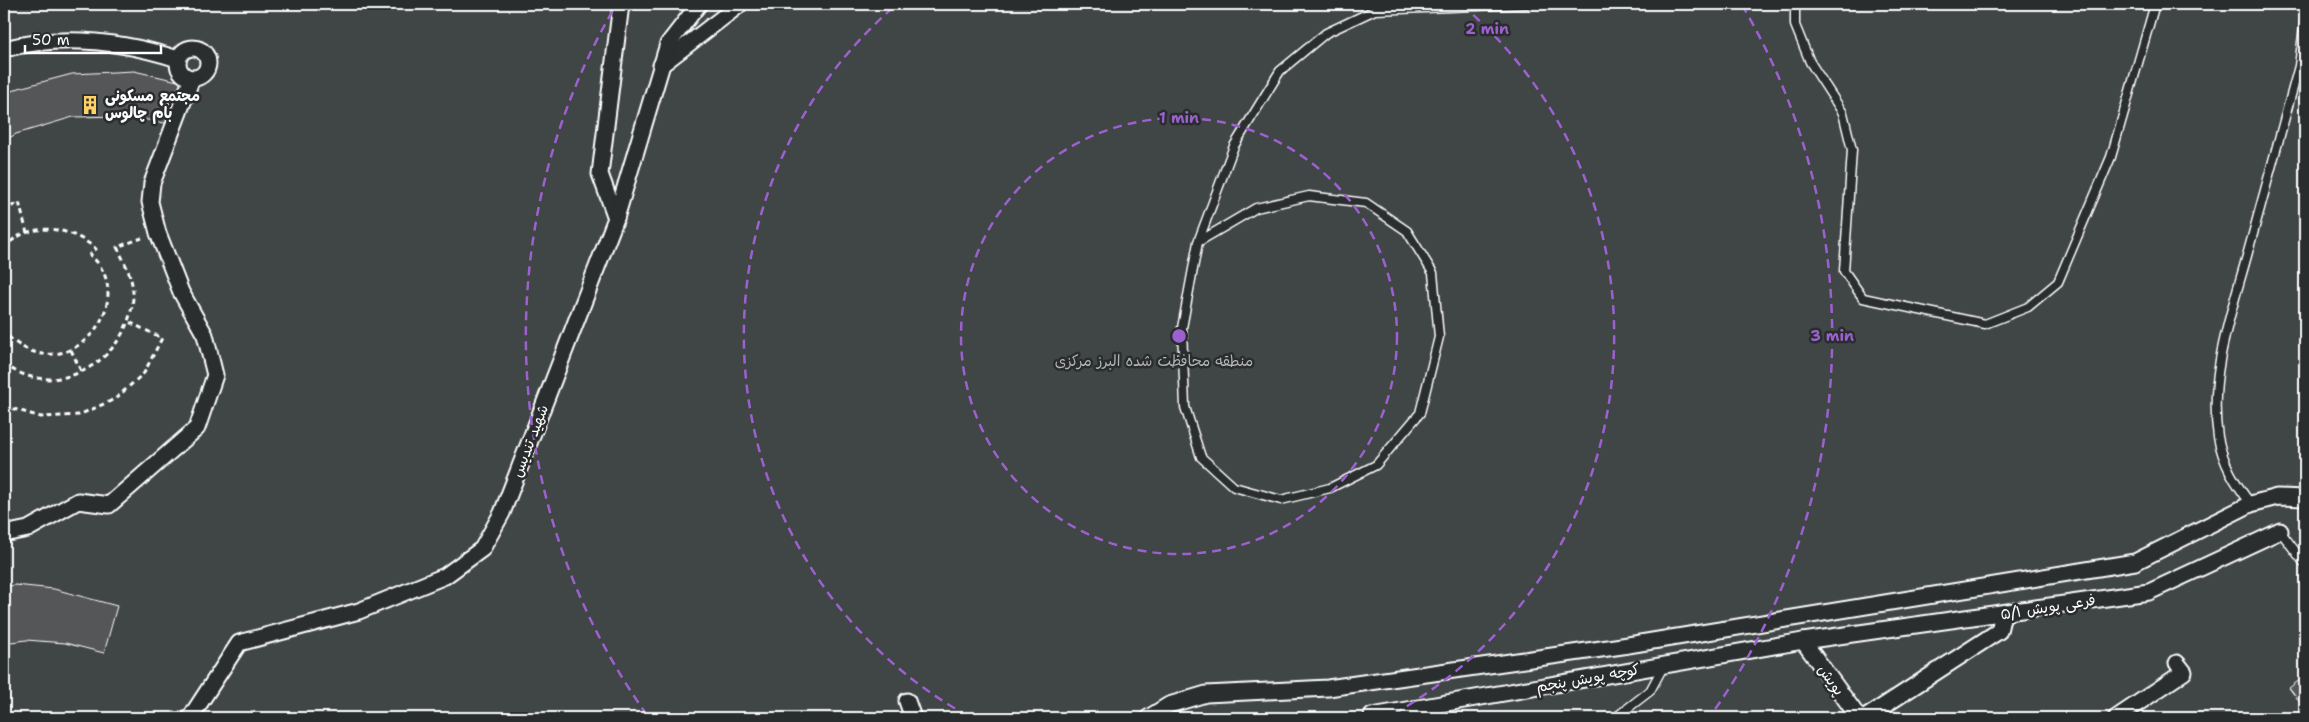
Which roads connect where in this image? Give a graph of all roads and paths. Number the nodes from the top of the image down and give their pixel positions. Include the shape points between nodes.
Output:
1 (621, 4) edge
2 (699, 4) edge
3 (1526, 4) edge
4 (1794, 4) edge
5 (2155, 4) edge
6 (739, 5) dead end
7 (2305, 19) edge
8 (4, 49) edge
9 (178, 59) junction
10 (662, 65) junction
11 (192, 78) junction
12 (4, 211) edge
13 (616, 218) junction
14 (27, 233) junction
15 (158, 233) junction
16 (1198, 242) junction
17 (4, 248) edge
18 (129, 322) junction
19 (4, 332) edge
20 (71, 350) junction
21 (4, 364) edge
22 (81, 371) junction
23 (4, 406) edge
24 (2305, 498) edge
25 (2251, 504) junction
26 (2280, 532) joint
27 (4, 534) edge
28 (2305, 564) edge
29 (2003, 614) junction
30 (1803, 641) junction
31 (2177, 662) dead end
32 (1664, 665) junction
33 (907, 701) dead end
34 (1372, 716) dead end
35 (190, 718) edge
36 (913, 718) edge
37 (1148, 718) edge
38 (1615, 718) edge
39 (1859, 718) edge
40 (1865, 718) edge
41 (2116, 718) edge

1 - 13 street via 600,174
2 - 10 street, شهید تندیس via 668,44
3 - 16 lane via 1375,10 1326,34 1280,71 1234,146
4 - 5 lane via 1794,25 1810,62 1843,113 1852,150 1844,271 1863,298 1985,324 2028,307 2058,282 2111,157
6 - 10 street
7 - 25 lane via 2299,66 2222,348 2216,407 2218,437 2223,459 2233,480
8 - 9 street via 52,40 76,40 150,50
9 - 11 street via 179,69 186,77
9 - 11 street via 188,48 198,48 206,54 208,68 201,76
10 - 13 street, شهید تندیس
11 - 15 street via 152,183 150,202
12 - 14 path via 19,202
13 - 35 street, شهید تندیس via 502,513 482,549 445,576 359,611 239,643
14 - 17 path
14 - 20 path via 48,229 69,232 96,248 90,255 103,273 108,291 106,310 93,334
15 - 18 path via 117,247 129,270 133,296
15 - 27 street via 181,292 205,336 215,375 197,428 109,505 78,501 28,529
16 - 16 lane via 1182,328 1185,407 1201,457 1234,487 1281,500 1330,488 1376,465 1420,413 1439,337 1432,273 1407,231 1366,203 1309,196 1256,208
18 - 22 path via 115,346 94,366
18 - 23 path via 162,338 144,373 115,399 80,415 40,417
19 - 20 path via 31,351 51,354
20 - 22 path
21 - 22 path via 12,370 40,378 68,377
24 - 25 street via 2277,497
25 - 37 street via 2136,562 1622,646 1348,686 1206,694 1169,704
26 - 28 lane
26 - 29 street, فرعی پویش ۵/۱ via 2149,592
29 - 30 street, فرعی پویش ۵/۱
29 - 40 street via 1999,631
30 - 32 street, کوچه پویش پنجم
30 - 39 street, پویش
31 - 41 street via 2184,672
32 - 34 street, کوچه پویش پنجم
32 - 38 lane via 1650,691
33 - 36 street

